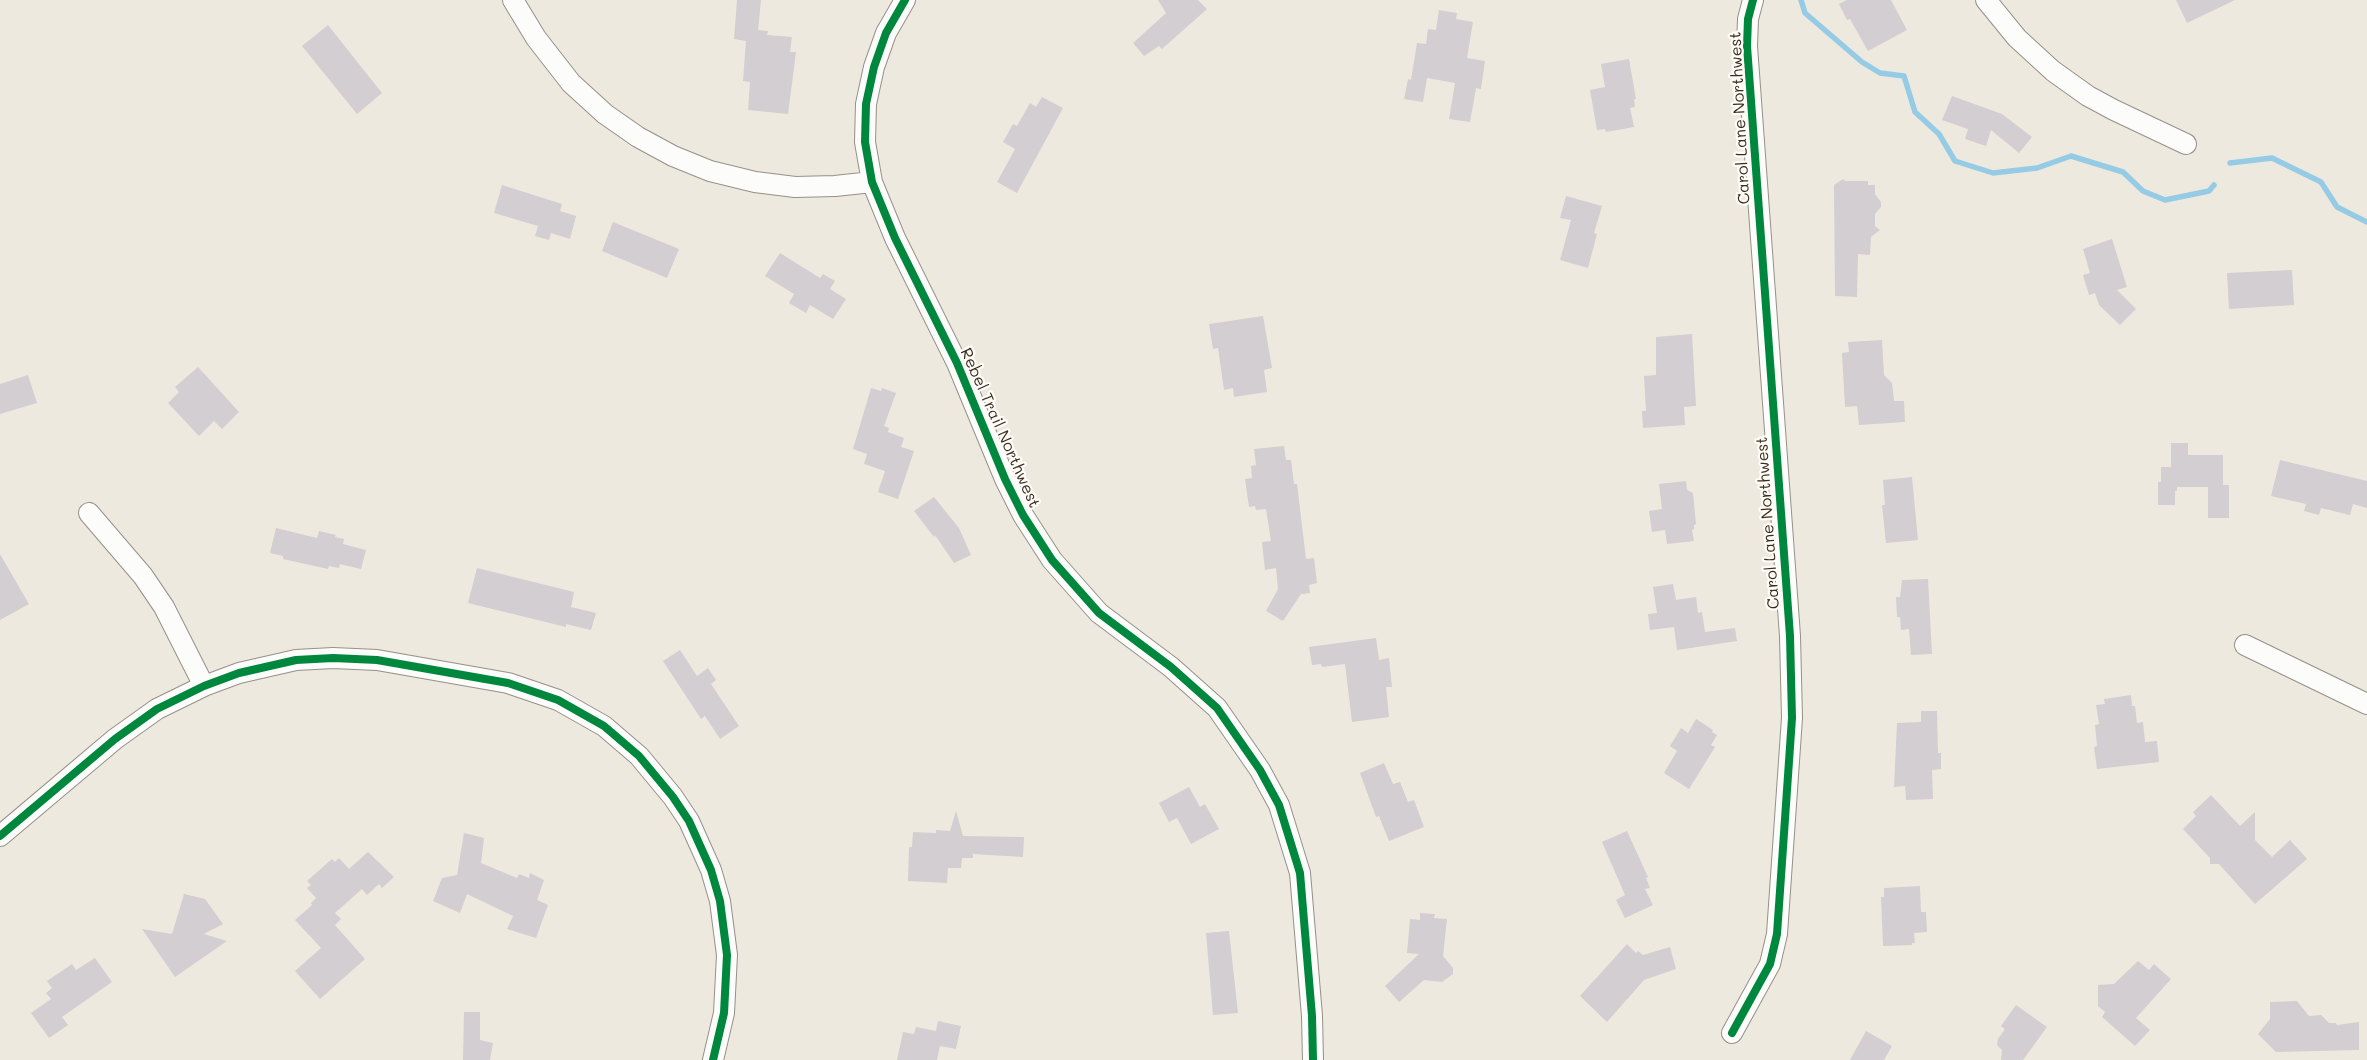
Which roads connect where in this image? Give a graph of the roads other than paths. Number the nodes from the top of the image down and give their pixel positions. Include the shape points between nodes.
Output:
1 (513, 0) edge
2 (905, 0) edge
3 (1753, 0) edge
4 (1986, 0) edge
5 (2186, 144) dead end
6 (872, 182) junction
7 (89, 513) dead end
8 (2245, 645) dead end
9 (204, 686) junction
10 (2367, 704) edge
11 (0, 836) edge
12 (1732, 1033) dead end
13 (714, 1060) edge
14 (1314, 1060) edge

1 - 6 street via 536,38 571,83 611,119 673,156 710,171 755,182 805,187
2 - 6 street, Rebel Trail Northwest via 886,33 866,104 865,142
3 - 12 street, Carol Lane Northwest via 1748,19 1747,46 1790,636 1792,718 1776,934 1770,964
4 - 5 street via 2017,38 2053,71 2108,107
6 - 14 street, Rebel Trail Northwest via 895,238 957,364 1005,479 1052,560 1099,613 1217,708 1260,770 1279,805 1300,873
7 - 9 street via 164,606
8 - 10 street
9 - 11 street via 157,709 115,739
9 - 13 street via 239,673 296,660 377,660 508,683 558,700 604,726 639,756 673,798 689,821 711,870 720,901 727,955 724,1013

